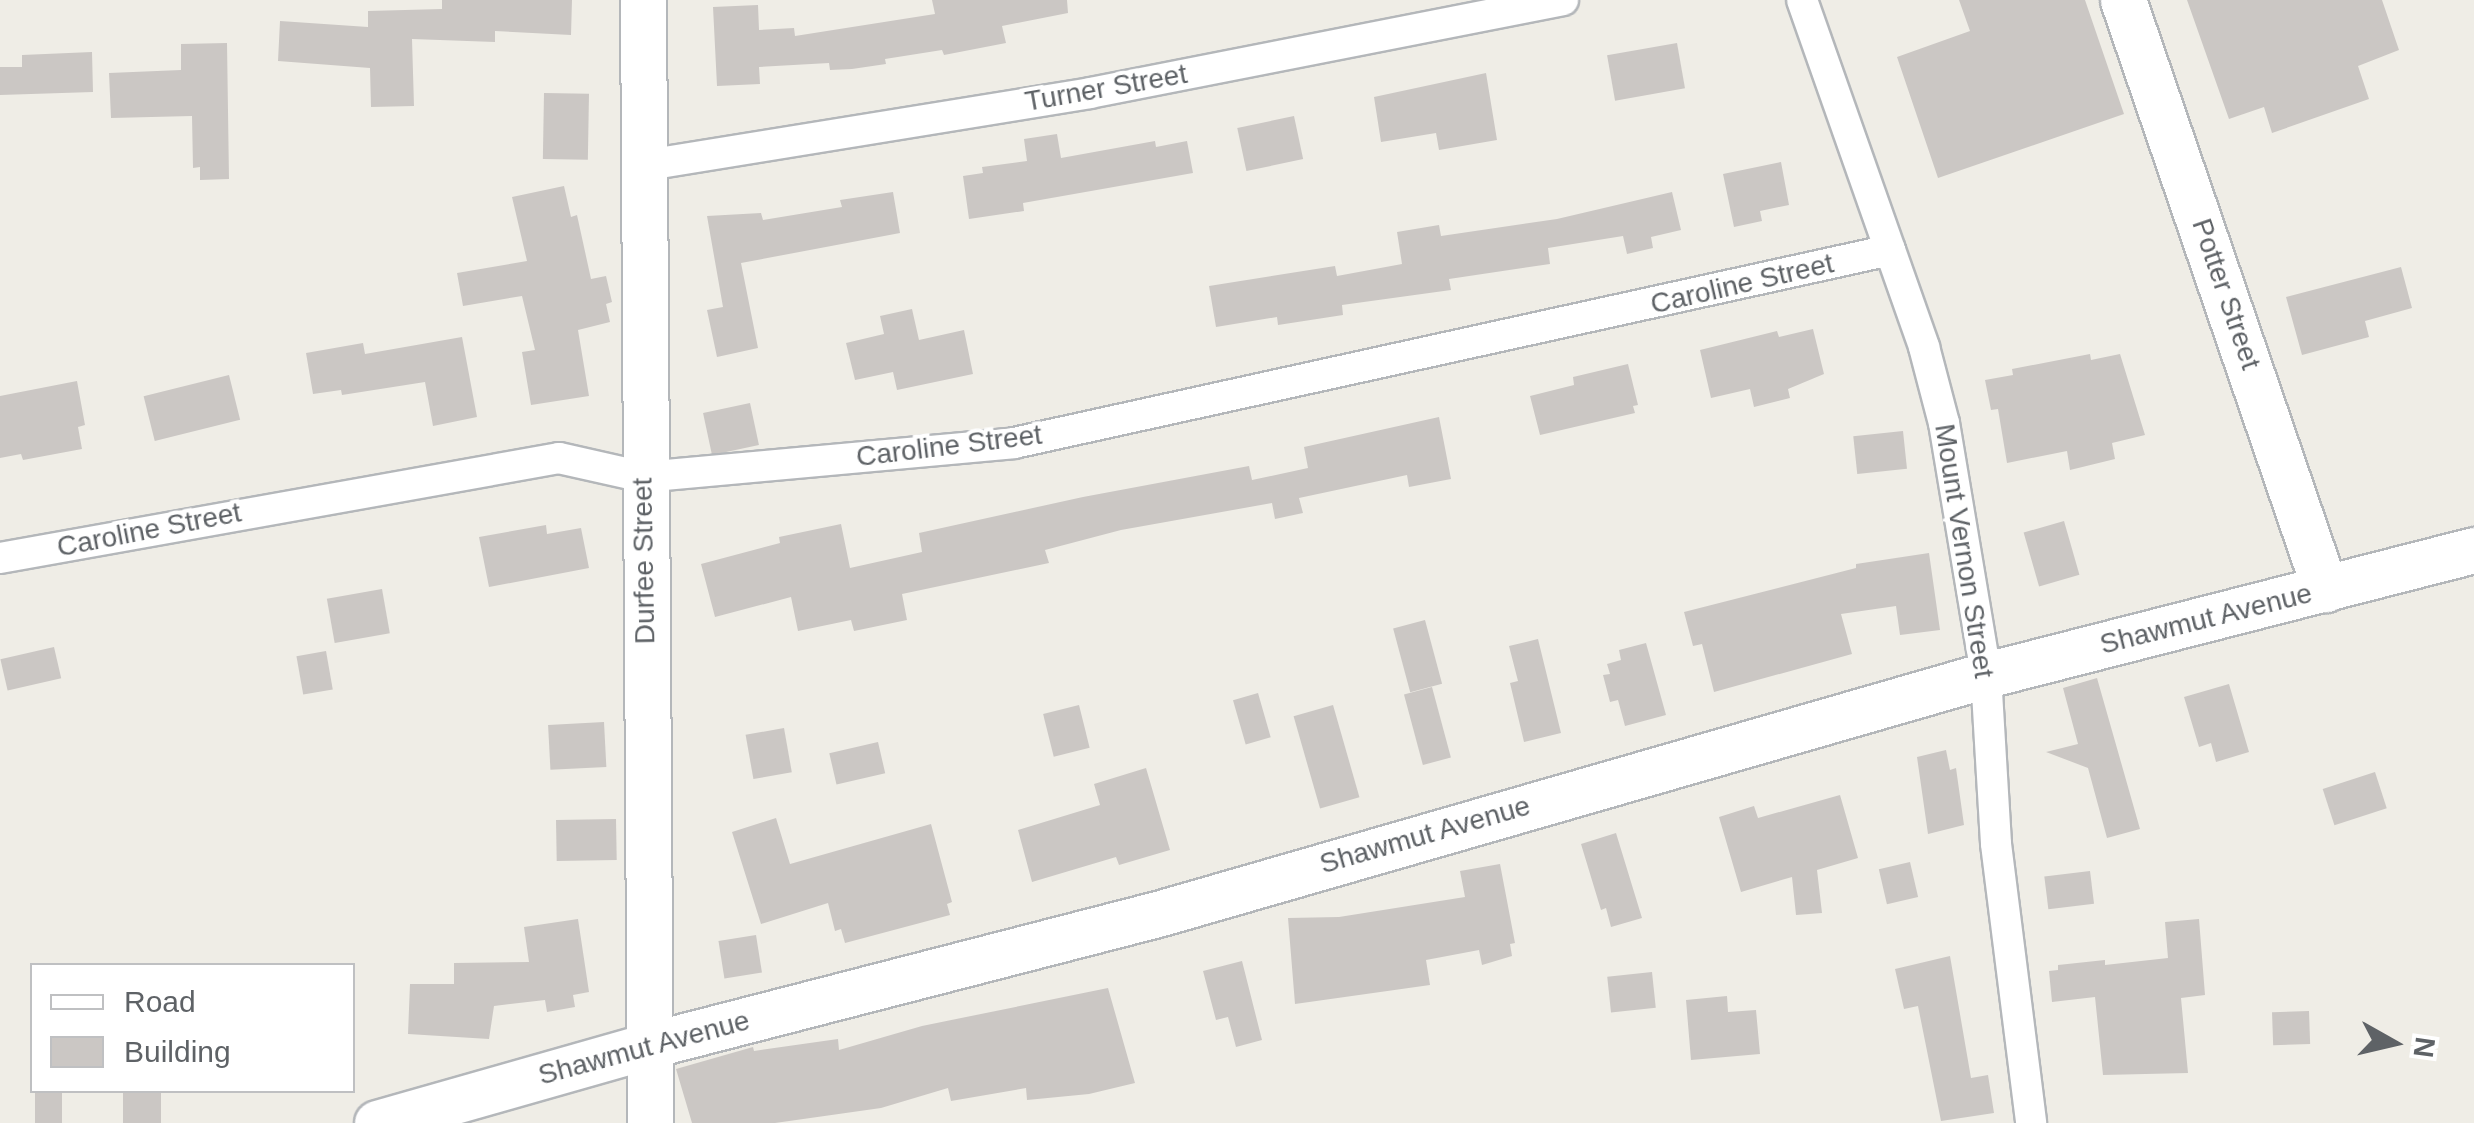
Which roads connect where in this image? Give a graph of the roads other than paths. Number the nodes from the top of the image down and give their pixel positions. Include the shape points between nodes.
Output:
1 (643, 0) edge
2 (1563, 0) edge
3 (1802, 0) edge
4 (2123, 0) edge
5 (647, 165) junction
6 (1890, 250) junction
7 (643, 477) junction
8 (2474, 550) edge
9 (0, 558) edge
10 (2325, 589) junction
11 (1986, 674) junction
12 (650, 1045) junction
13 (377, 1123) edge
14 (650, 1123) edge
15 (2031, 1123) edge

1 - 5 main road, Durfee Street
2 - 5 street, Turner Street via 1090,93
3 - 6 street, Mount Vernon Street
4 - 10 main road, Potter Street
5 - 7 main road, Durfee Street
6 - 7 street, Caroline Street via 1014,443
6 - 11 street, Mount Vernon Street via 1944,424
7 - 9 street, Caroline Street via 559,458
7 - 12 main road, Durfee Street
8 - 10 main road, Shawmut Avenue
10 - 11 main road, Shawmut Avenue
11 - 12 main road, Shawmut Avenue via 1161,913
11 - 15 street, Mount Vernon Street via 1996,844
12 - 13 main road, Shawmut Avenue
12 - 14 main road, Durfee Street

